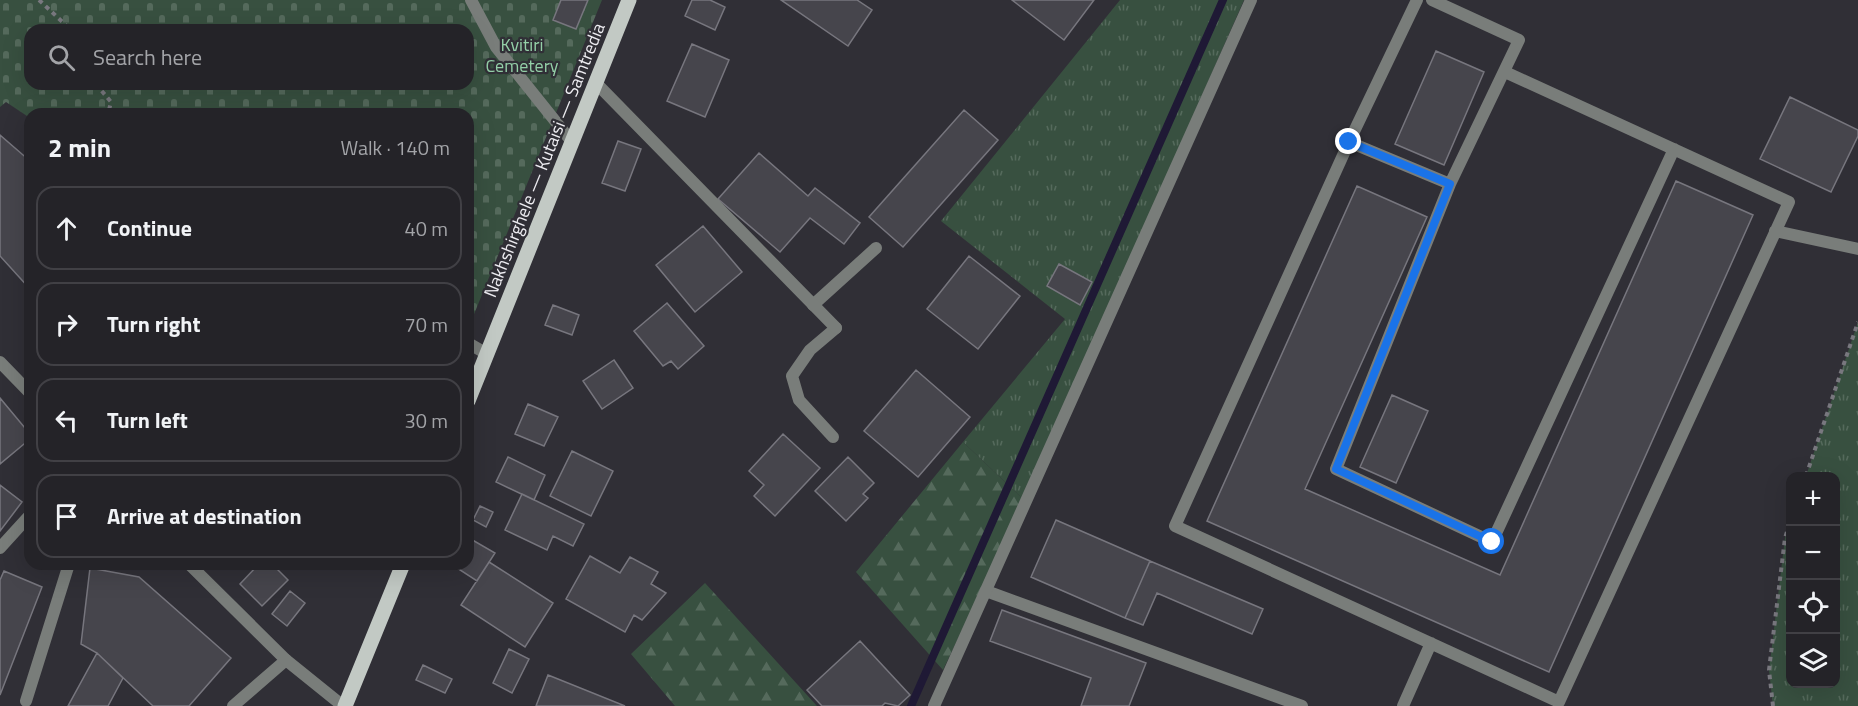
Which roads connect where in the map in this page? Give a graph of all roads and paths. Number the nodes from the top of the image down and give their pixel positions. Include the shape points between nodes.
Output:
1 (39, 0) edge
2 (471, 0) edge
3 (629, 0) edge
4 (1251, 0) edge
5 (1417, 0) edge
6 (1432, 0) edge
7 (65, 24) edge
8 (1505, 72) junction
9 (596, 83) junction
10 (101, 90) edge
11 (110, 108) edge
12 (572, 142) junction
13 (1349, 142) junction
14 (1674, 149) junction
15 (1450, 184) junction
16 (1775, 231) junction
17 (876, 248) dead end
18 (1858, 249) edge
19 (813, 305) junction
20 (1858, 322) edge
21 (474, 346) edge
22 (487, 354) junction
23 (0, 362) edge
24 (474, 386) edge
25 (24, 387) edge
26 (833, 437) dead end
27 (1808, 472) edge
28 (24, 525) edge
29 (1790, 526) edge
30 (0, 548) edge
31 (67, 570) edge
32 (195, 570) edge
33 (401, 570) edge
34 (986, 591) junction
35 (1431, 644) junction
36 (286, 660) junction
37 (26, 701) dead end
38 (233, 706) edge
39 (344, 706) edge
40 (934, 706) edge
41 (1302, 706) edge
42 (1403, 706) edge
43 (1773, 706) edge

1 - 7 path
2 - 12 street via 496,47
3 - 9 main road, Nakhshirghele — Kutaisi — Samtredia
4 - 34 street
5 - 13 street
6 - 8 street via 1519,40
8 - 14 street
8 - 15 street
9 - 12 main road, Nakhshirghele — Kutaisi — Samtredia
9 - 19 street
10 - 11 path via 111,102
12 - 22 main road, Nakhshirghele — Kutaisi — Samtredia
13 - 15 street
13 - 35 street via 1175,526
14 - 15 street via 1492,542 1336,469
14 - 16 street via 1789,202
16 - 18 street
16 - 35 street via 1559,702
17 - 19 street
19 - 26 street via 836,328 810,350 792,376 799,400
20 - 27 path
21 - 22 street
22 - 24 main road, Nakhshirghele — Kutaisi — Samtredia
23 - 25 street
28 - 30 street
29 - 43 path via 1769,670
31 - 37 street
32 - 36 street
33 - 39 main road
34 - 40 street
34 - 41 street
35 - 42 street
36 - 38 street
36 - 39 street

